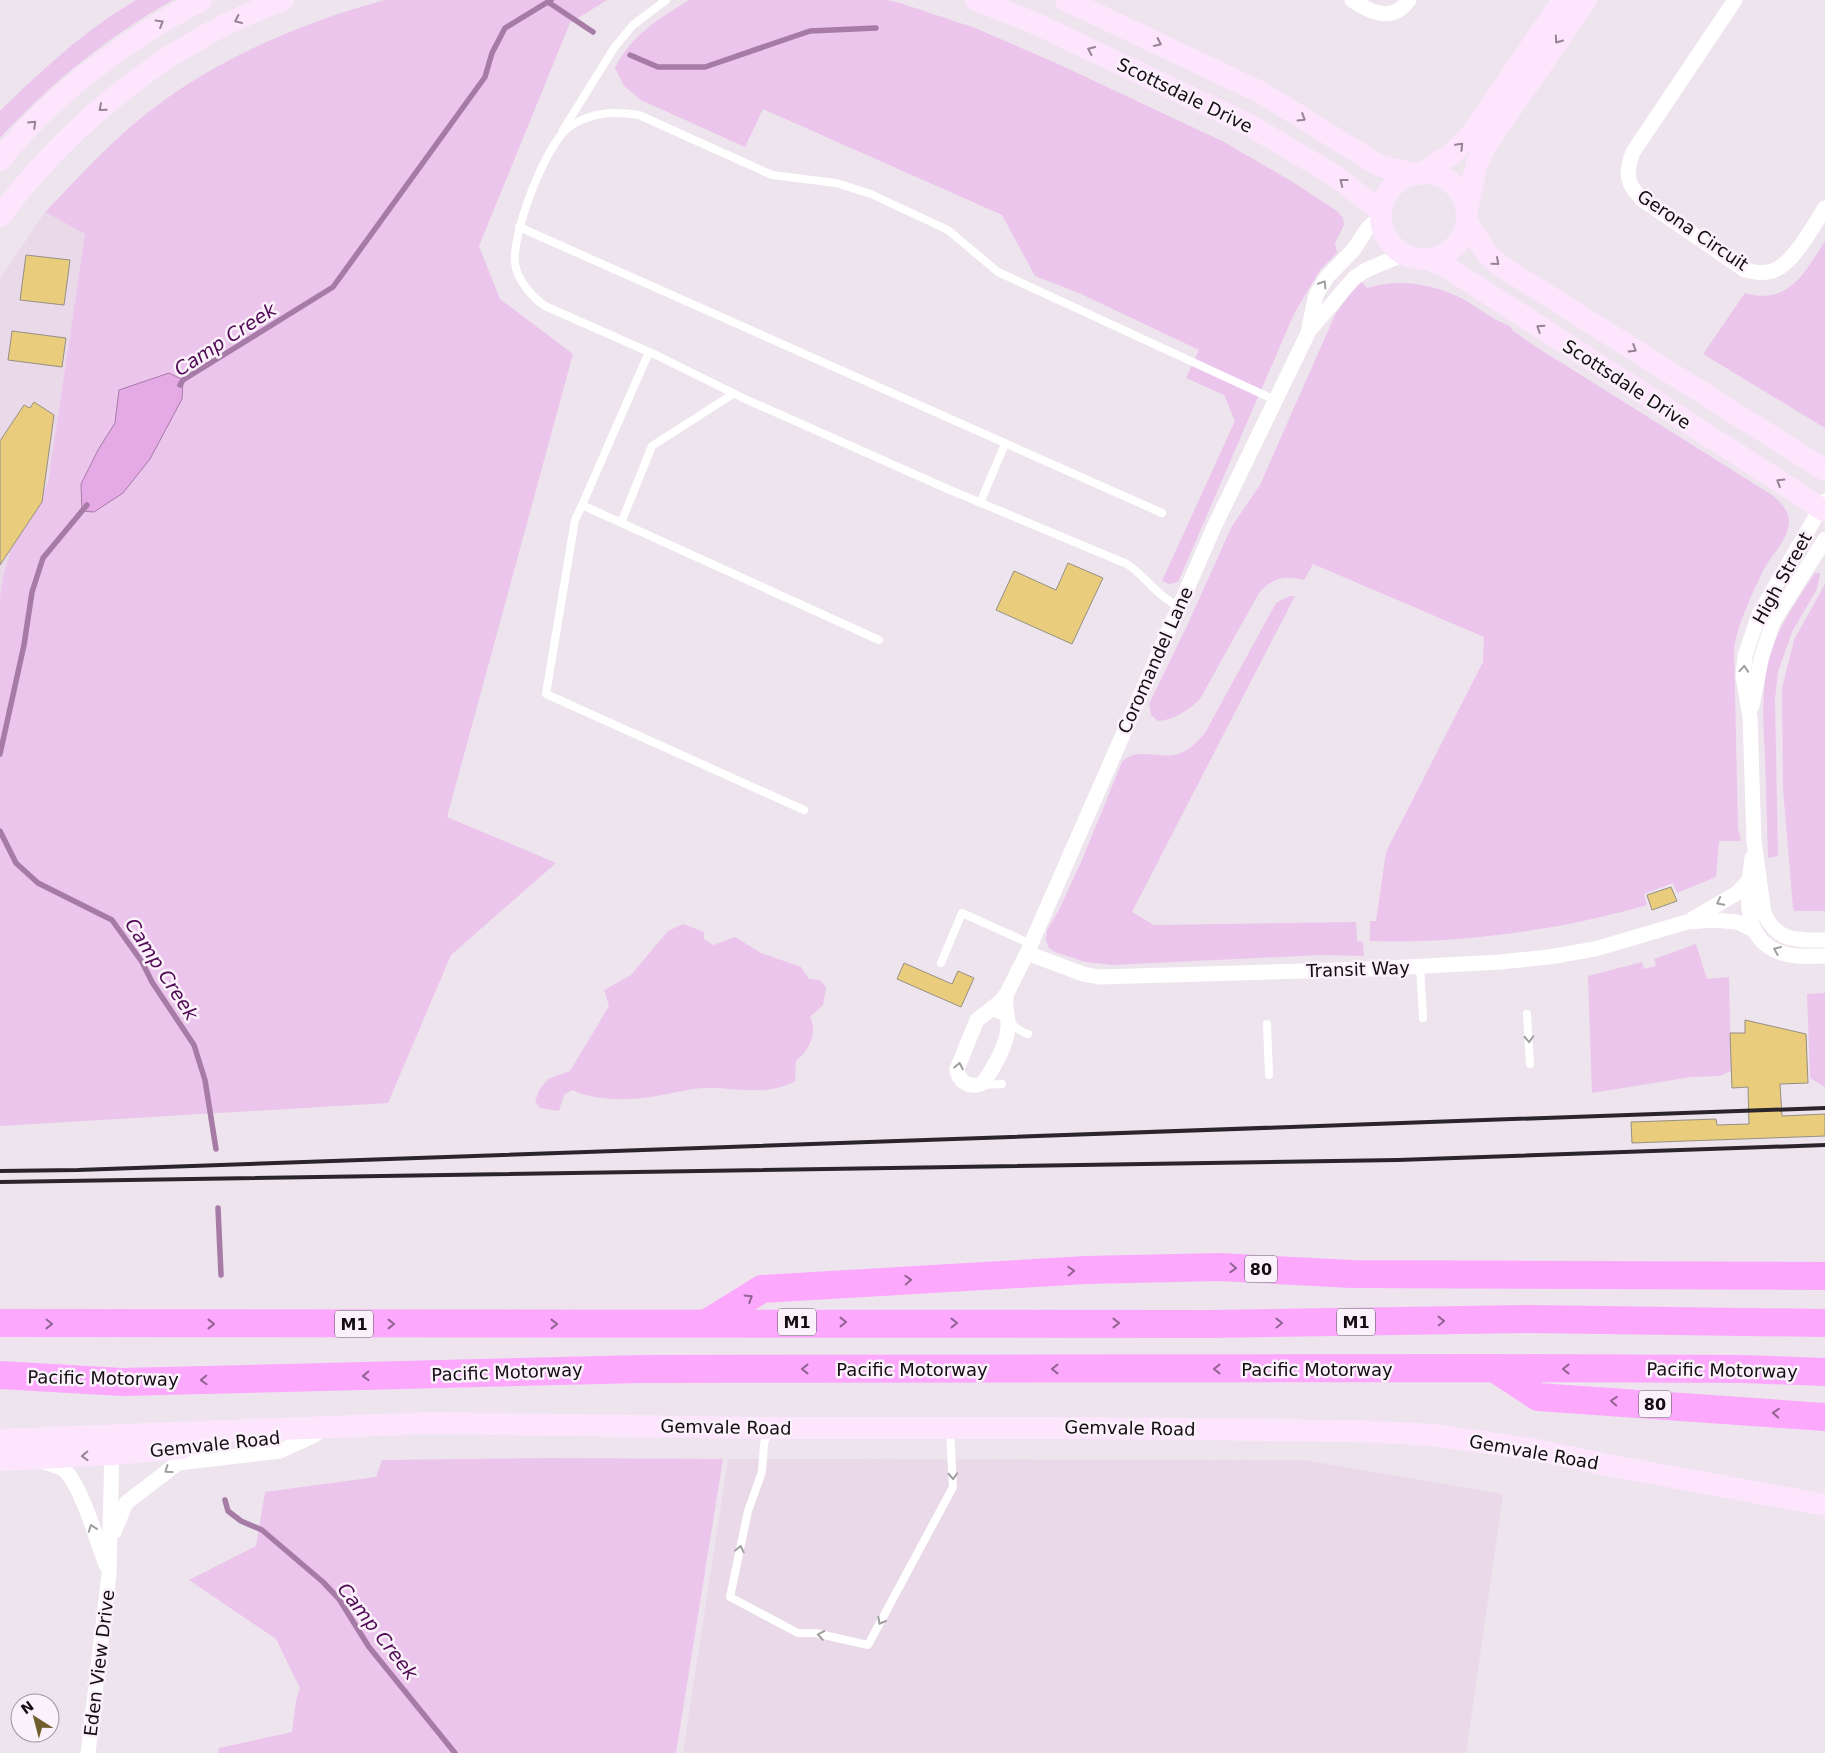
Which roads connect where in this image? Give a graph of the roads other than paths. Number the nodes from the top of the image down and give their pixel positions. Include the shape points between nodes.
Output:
1 (201, 0) edge
2 (283, 0) edge
3 (666, 0) edge
4 (976, 0) edge
5 (1066, 0) edge
6 (1352, 0) edge
7 (1409, 0) edge
8 (1563, 0) edge
9 (1586, 0) edge
10 (1735, 0) edge
11 (560, 135) junction
12 (0, 160) edge
13 (1417, 174) junction
14 (1825, 208) edge
15 (1381, 214) junction
16 (0, 216) edge
17 (1467, 216) junction
18 (519, 227) junction
19 (1404, 254) junction
20 (1428, 259) junction
21 (1308, 330) junction
22 (649, 352) junction
23 (733, 394) junction
24 (1275, 400) junction
25 (1005, 444) junction
26 (1825, 470) edge
27 (980, 503) junction
28 (582, 505) junction
29 (1824, 506) edge
30 (1162, 513) dead end
31 (621, 523) junction
32 (1825, 539) edge
33 (1179, 606) junction
34 (879, 640) dead end
35 (1750, 717) junction
36 (804, 810) dead end
37 (1754, 841) junction
38 (1749, 880) junction
39 (1687, 922) junction
40 (1754, 930) junction
41 (1825, 940) edge
42 (1029, 948) junction
43 (1825, 956) edge
44 (941, 963) dead end
45 (1420, 966) junction
46 (1007, 993) junction
47 (1527, 1014) dead end
48 (982, 1015) junction
49 (1423, 1018) dead end
50 (1006, 1019) junction
51 (1267, 1024) dead end
52 (1028, 1034) dead end
53 (1530, 1064) dead end
54 (1269, 1075) dead end
55 (1002, 1084) dead end
56 (977, 1086) junction
57 (1825, 1276) edge
58 (0, 1323) edge
59 (707, 1323) junction
60 (1825, 1323) edge
61 (1494, 1368) junction
62 (1825, 1372) edge
63 (0, 1376) edge
64 (1825, 1417) edge
65 (430, 1423) junction
66 (769, 1428) junction
67 (950, 1428) junction
68 (315, 1434) junction
69 (0, 1440) edge
70 (112, 1446) junction
71 (33, 1458) junction
72 (0, 1460) edge
73 (1825, 1505) edge
74 (110, 1542) junction
75 (109, 1574) junction
76 (88, 1753) edge

12 -> 1 main road via 32,125 94,69 141,35
2 -> 16 main road via 225,26 145,74 72,134
3 - 11 lane via 633,25 614,48
15 -> 4 main road, Scottsdale Drive via 1337,177 1251,126 1030,21
5 -> 13 main road, Scottsdale Drive via 1262,93 1380,166
6 - 7 street via 1378,14 1398,11
13 -> 8 main road via 1452,154 1473,132
9 -> 17 main road via 1486,145 1477,163
10 - 14 street, Gerona Circuit via 1633,152 1627,167 1629,181 1643,200 1745,270 1759,273 1783,265
11 - 18 lane
11 - 24 lane via 577,122 601,113 638,115 772,175 858,188 948,230 998,272
13 - 15 main road via 1401,180 1390,190
13 - 17 main road via 1442,176 1454,184 1462,195
15 - 19 main road via 1383,230 1390,243
21 -> 15 street, Coromandel Lane via 1316,294
17 - 20 main road via 1462,236 1453,248 1442,256
17 -> 26 main road, Scottsdale Drive via 1488,255 1501,266
18 - 22 lane via 515,265 535,298 562,314
18 - 25 lane
19 - 20 main road
19 - 21 street, Coromandel Lane via 1354,278
29 -> 20 main road, Scottsdale Drive via 1450,269
21 - 24 street, Coromandel Lane
22 - 23 lane
22 - 28 lane
23 - 27 lane
23 - 31 lane via 652,446
24 - 33 street, Coromandel Lane
25 - 27 lane
25 - 30 lane
27 - 33 lane via 1127,564 1166,600
28 - 31 lane
28 - 36 lane via 575,520 546,694
35 -> 29 street, High Street via 1743,676 1751,635 1769,596
31 - 34 lane
32 - 35 street, High Street via 1773,622 1761,659
33 - 42 street, Coromandel Lane
35 - 37 street, High Street
37 - 38 street
37 - 41 street via 1768,922 1787,937
38 -> 39 street, Transit Way via 1737,893
38 - 40 street via 1748,914
39 - 40 street, Transit Way via 1737,922
39 - 45 street, Transit Way via 1595,949 1549,957
43 -> 40 street via 1779,952 1766,945
42 - 44 lane via 962,913
42 - 45 street, Transit Way via 1084,974 1099,977
42 - 46 street, Coromandel Lane
45 - 49 lane
46 - 48 street, Coromandel Lane
46 - 50 street, Coromandel Lane
47 -> 53 lane
48 - 50 lane via 991,1012
56 -> 48 street, Coromandel Lane via 962,1081 957,1075 957,1068
50 - 52 lane via 1020,1032
50 - 56 street, Coromandel Lane via 1006,1038 988,1076
51 - 54 lane
55 - 56 lane
59 -> 57 highway, 80 via 762,1290 1086,1270 1220,1267 1352,1274
58 -> 59 highway, M1
59 -> 60 highway, M1 via 1209,1324 1529,1320
62 -> 61 highway, Pacific Motorway
61 -> 63 highway, Pacific Motorway via 642,1368 122,1382
64 -> 61 highway, 80 via 1538,1397
65 - 66 main road, Gemvale Road
65 - 68 main road, Gemvale Road
65 - 70 main road, Gemvale Road
66 - 67 main road, Gemvale Road
67 -> 66 lane via 954,1487 868,1645 815,1633 798,1633 730,1597 748,1511 762,1472
67 - 73 main road, Gemvale Road via 1355,1431 1433,1435 1532,1449
68 - 70 main road, Gemvale Road
68 -> 74 street via 280,1451 178,1463 126,1503
69 - 70 main road, Gemvale Road
70 -> 71 main road, Gemvale Road
70 - 74 street, Eden View Drive
71 - 72 main road, Gemvale Road
75 -> 71 street, Eden View Drive via 83,1503 64,1470
74 - 75 street, Eden View Drive
75 - 76 street, Eden View Drive

